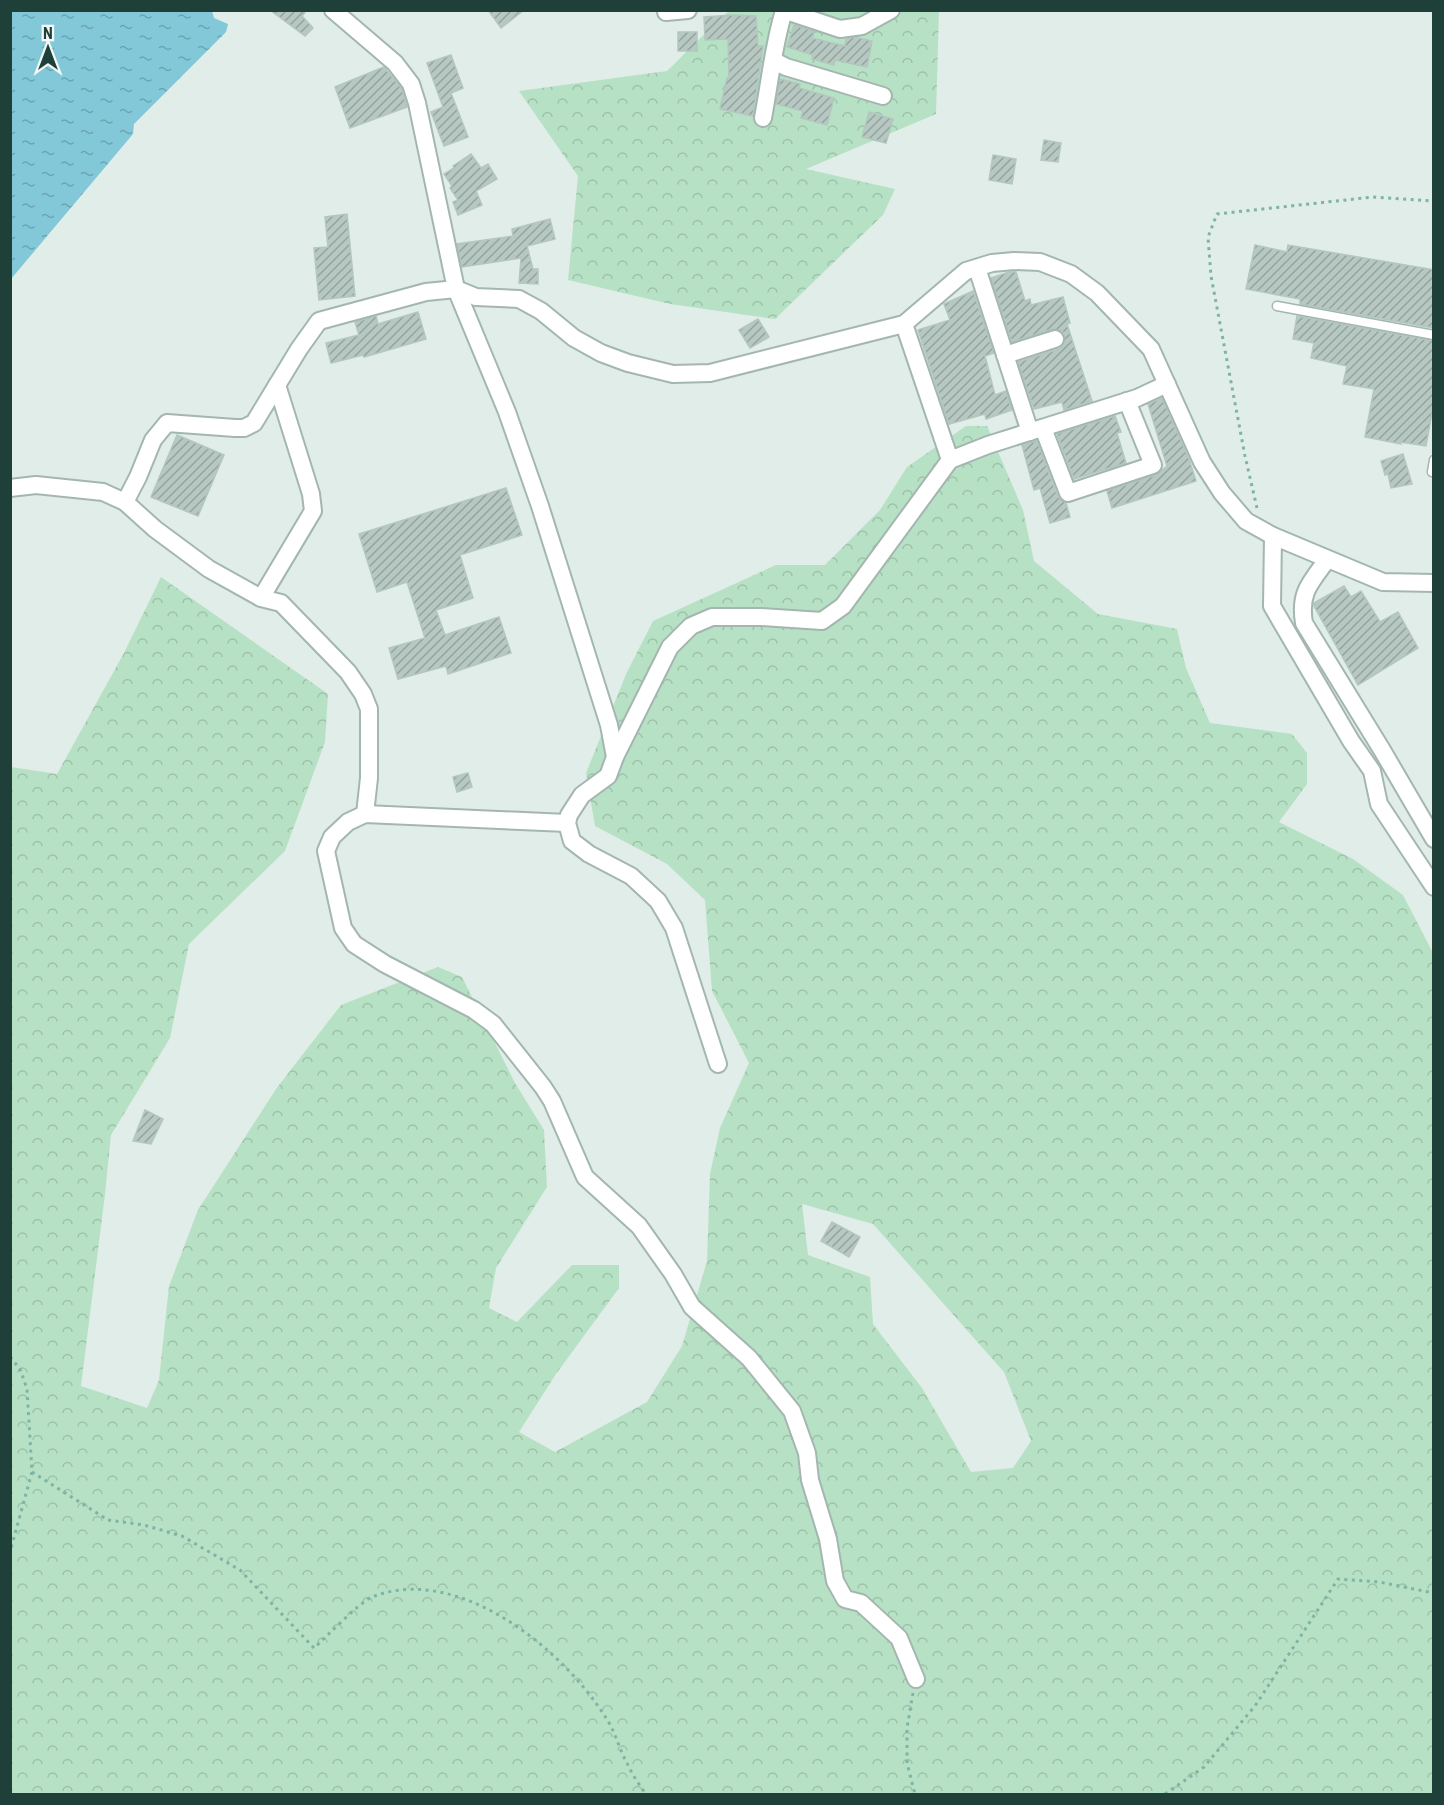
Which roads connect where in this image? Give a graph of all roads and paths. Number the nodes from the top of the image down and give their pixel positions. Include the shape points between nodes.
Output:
1 (333, 10) edge
2 (688, 10) edge
3 (891, 10) edge
4 (784, 11) edge
5 (666, 12) dead end
6 (774, 61) junction
7 (884, 96) dead end
8 (763, 118) dead end
9 (977, 268) junction
10 (456, 289) junction
11 (1277, 306) dead end
12 (904, 324) junction
13 (1434, 335) edge
14 (1055, 339) dead end
15 (1005, 355) junction
16 (1167, 384) junction
17 (277, 385) junction
18 (1127, 401) junction
19 (1036, 430) junction
20 (950, 460) junction
21 (1434, 460) edge
22 (1434, 472) edge
23 (10, 488) edge
24 (125, 502) junction
25 (1273, 536) junction
26 (1327, 560) junction
27 (1434, 583) edge
28 (261, 598) junction
29 (615, 757) junction
30 (365, 814) junction
31 (567, 823) junction
32 (1434, 838) edge
33 (1434, 887) edge
34 (718, 1064) dead end
35 (10, 1357) edge
36 (32, 1472) junction
37 (10, 1552) edge
38 (1434, 1593) edge
39 (916, 1679) joint
40 (646, 1794) edge
41 (915, 1794) edge
42 (1165, 1794) edge

1 - 10 street via 394,63 411,84
2 - 5 street
3 - 4 street via 862,26 840,28
4 - 6 street
6 - 7 street
6 - 8 street
9 - 12 street via 966,271
9 - 15 street
9 - 16 street via 1014,261 1040,262 1071,274 1097,293 1151,349
10 - 12 street via 476,297 519,299 541,311 574,339 602,353 673,374 710,373
10 - 17 street via 426,292 319,321
10 - 29 street via 507,412 540,506 609,724
11 - 13 lane
12 - 20 street
14 - 15 street
15 - 19 street
16 - 18 street
16 - 25 street via 1222,493 1246,521
17 - 24 street via 254,423 244,428 167,423 153,440
17 - 28 street via 313,511
18 - 19 street
18 - 19 street via 1153,465 1068,493
19 - 20 street
20 - 29 street via 843,606 822,621 712,617 691,626 670,647
21 - 22 lane
23 - 24 street via 71,488 103,492
24 - 28 street via 155,530 209,569
25 - 26 street
25 - 33 street via 1272,606 1372,771 1379,804
26 - 27 street via 1383,582
26 - 32 street via 1307,588 1301,605 1304,623
28 - 30 street via 281,603 348,672 363,694 369,709
29 - 31 street via 608,776 582,795
30 - 31 street
30 - 39 street via 348,822 332,837 326,851 344,928 354,944 493,1024 552,1101 585,1178 639,1226 692,1307 749,1358 792,1411 807,1453 810,1480 836,1581 845,1599 861,1603 899,1638
31 - 34 street via 572,841 631,876 658,901 674,928
35 - 36 path via 20,1369 27,1389
36 - 37 path
36 - 40 path via 108,1520 182,1536 240,1570 314,1648 369,1598 392,1591 430,1591 471,1600 514,1624 577,1679 607,1719 627,1764
38 - 42 path via 1338,1579 1255,1706 1204,1767
39 - 41 path via 907,1728 907,1763

